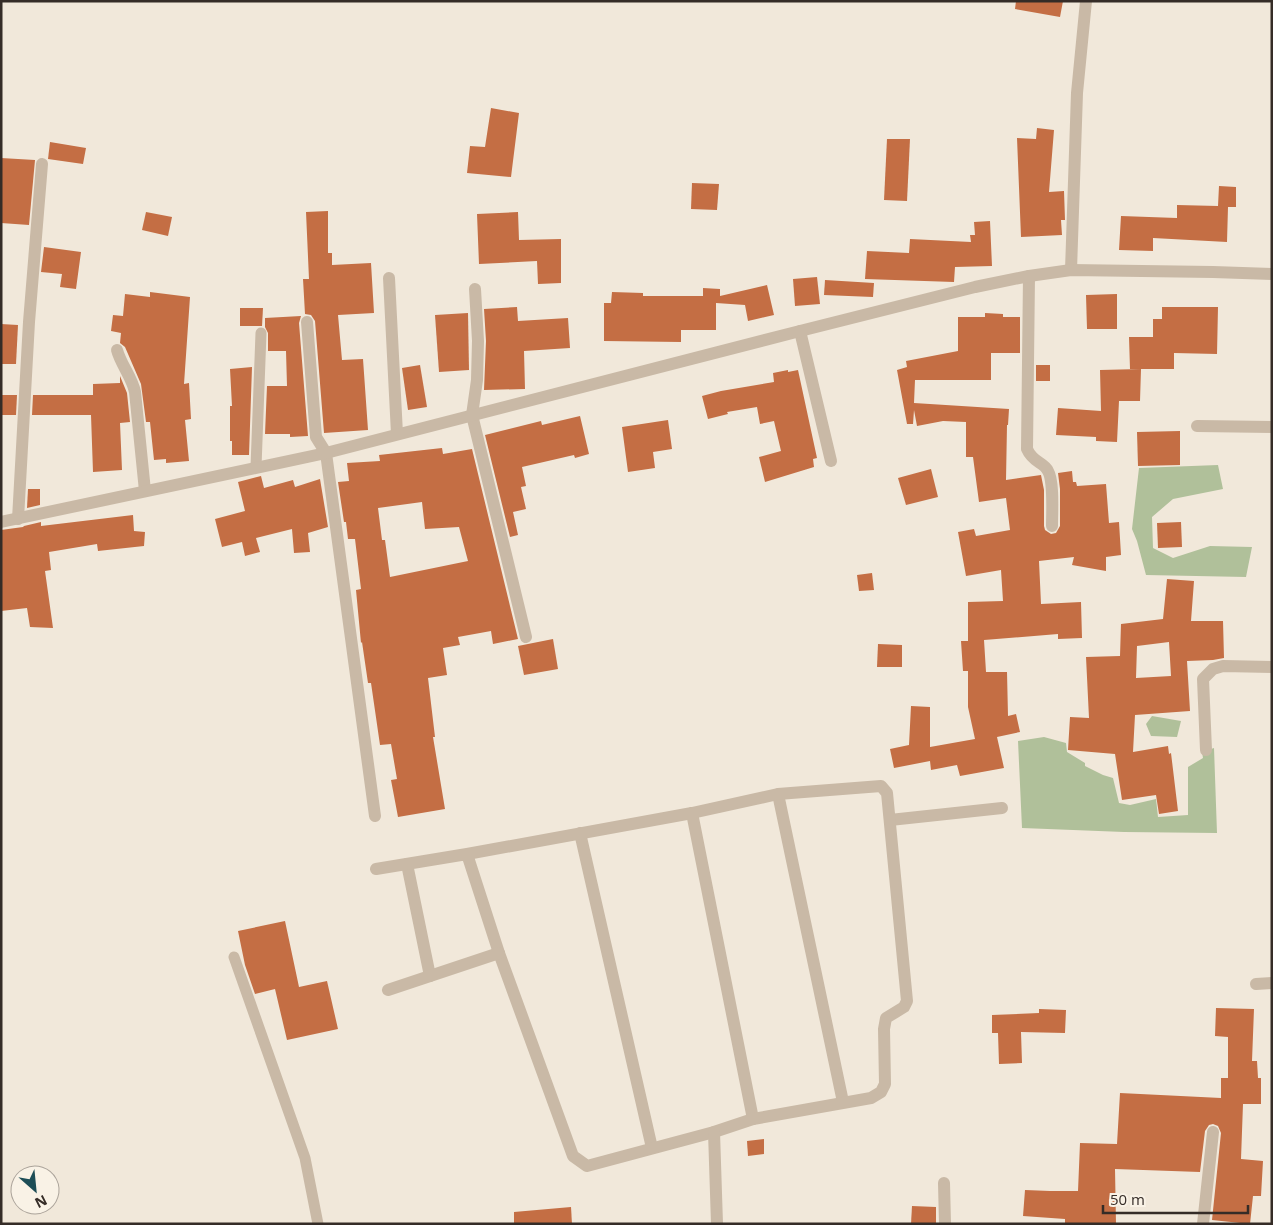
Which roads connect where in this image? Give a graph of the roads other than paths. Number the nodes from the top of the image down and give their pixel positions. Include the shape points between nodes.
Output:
1 (1086, 1) edge
2 (42, 164) dead end
3 (1071, 270) junction
4 (1272, 274) edge
5 (1029, 276) junction
6 (389, 278) dead end
7 (474, 289) dead end
8 (307, 322) dead end
9 (800, 331) junction
10 (261, 332) dead end
11 (117, 350) dead end
12 (472, 415) junction
13 (1198, 426) dead end
14 (1272, 426) edge
15 (397, 434) junction
16 (326, 452) junction
17 (831, 462) dead end
18 (256, 467) junction
19 (145, 491) junction
20 (18, 519) junction
21 (1, 522) edge
22 (1052, 526) dead end
23 (526, 637) dead end
24 (1272, 667) edge
25 (1206, 750) dead end
26 (778, 794) junction
27 (1002, 808) dead end
28 (692, 813) junction
29 (375, 816) dead end
30 (890, 820) junction
31 (580, 833) junction
32 (467, 854) junction
33 (407, 864) junction
34 (376, 869) dead end
35 (499, 953) junction
36 (234, 957) dead end
37 (430, 976) junction
38 (1272, 983) edge
39 (1256, 984) dead end
40 (388, 990) dead end
41 (843, 1102) junction
42 (753, 1119) junction
43 (714, 1132) junction
44 (1213, 1132) dead end
45 (652, 1148) junction
46 (944, 1183) dead end
47 (318, 1224) edge
48 (717, 1224) edge
49 (945, 1224) edge
50 (1203, 1224) edge

1 - 3 street via 1077,94
2 - 20 street
3 - 4 street
3 - 5 street
5 - 9 street
5 - 22 street via 1027,449 1031,458 1048,469 1051,478
6 - 15 street
7 - 12 street via 478,341
8 - 16 street via 316,437
9 - 12 street
9 - 17 street
10 - 18 lane
11 - 19 street via 135,392
12 - 15 street
12 - 23 street
13 - 14 street
15 - 16 street
16 - 18 street
16 - 29 street
18 - 19 street
19 - 20 street
20 - 21 street
24 - 25 street via 1223,666 1213,669 1202,679
26 - 28 street
26 - 30 street via 881,786 887,793
26 - 41 street
27 - 30 street
28 - 31 street
28 - 42 street
30 - 41 street via 907,1000 904,1006 886,1018 885,1084 881,1092 871,1098
31 - 32 street
31 - 45 street
32 - 33 street
32 - 35 street
33 - 34 street
33 - 37 street
35 - 37 street
35 - 45 street via 573,1156 588,1166
36 - 47 lane via 305,1158
37 - 40 street
38 - 39 street
41 - 42 street
42 - 43 street
43 - 45 street
43 - 48 street
44 - 50 street
46 - 49 street

